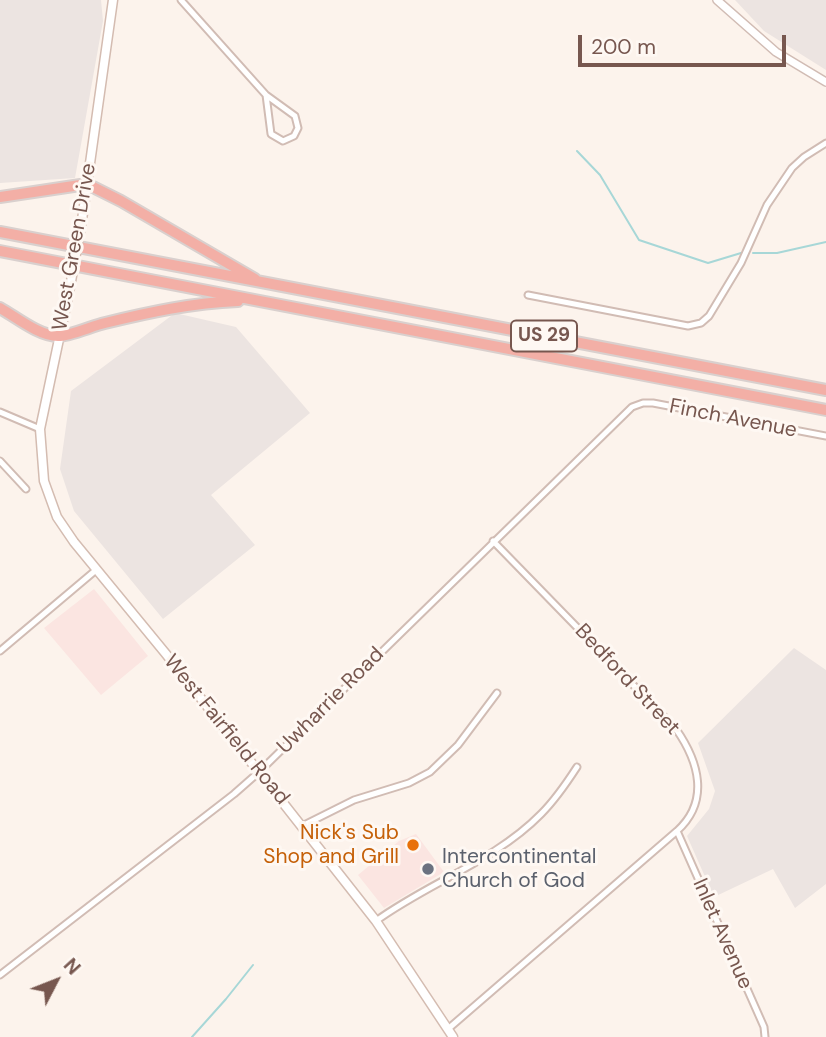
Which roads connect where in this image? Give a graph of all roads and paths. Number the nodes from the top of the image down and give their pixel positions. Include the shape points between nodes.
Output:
1 (113, 0) edge
2 (181, 0) edge
3 (717, 0) edge
4 (826, 82) edge
5 (266, 95) junction
6 (826, 142) edge
7 (87, 184) junction
8 (0, 197) edge
9 (0, 232) edge
10 (0, 251) edge
11 (262, 283) junction
12 (528, 295) dead end
13 (255, 301) junction
14 (0, 308) edge
15 (59, 336) junction
16 (826, 390) edge
17 (641, 404) joint
18 (826, 410) edge
19 (0, 412) edge
20 (40, 429) junction
21 (826, 436) edge
22 (0, 461) edge
23 (26, 489) dead end
24 (47, 492) joint
25 (493, 541) junction
26 (96, 570) junction
27 (0, 650) edge
28 (497, 693) dead end
29 (577, 766) dead end
30 (259, 772) junction
31 (302, 826) junction
32 (677, 831) junction
33 (376, 922) junction
34 (0, 975) edge
35 (450, 1033) edge
36 (765, 1037) edge

1 - 7 main road, West Green Drive
2 - 5 street
3 - 4 street via 776,52
5 - 5 street via 268,130 274,138 287,140 297,132 298,120
6 - 12 street via 792,168 775,191 741,264 701,323 688,326
7 - 8 highway
7 - 11 highway
7 - 15 main road, West Green Drive, bridge
9 - 11 highway, US 29
10 - 13 highway, US 29
11 - 16 highway, US 29
13 - 15 highway via 163,309
13 - 18 highway, US 29
14 - 15 highway via 44,333
15 - 20 main road, West Green Drive
17 - 21 street, Finch Avenue
17 - 25 street, Uwharrie Road via 632,407
19 - 20 street
20 - 24 main road, West Green Drive
22 - 23 street
24 - 26 main road, West Fairfield Road via 64,529
25 - 30 street, Uwharrie Road
25 - 32 street, Bedford Street via 682,737 695,766 698,800
26 - 27 street
26 - 30 main road, West Fairfield Road
28 - 31 street via 458,746 430,772 354,800
29 - 33 street via 561,792 521,832
30 - 31 main road, West Fairfield Road
30 - 34 street, Uwharrie Road
31 - 33 main road, West Fairfield Road
32 - 35 street, Bedford Street
32 - 36 street, Inlet Avenue
33 - 35 main road, West Fairfield Road

